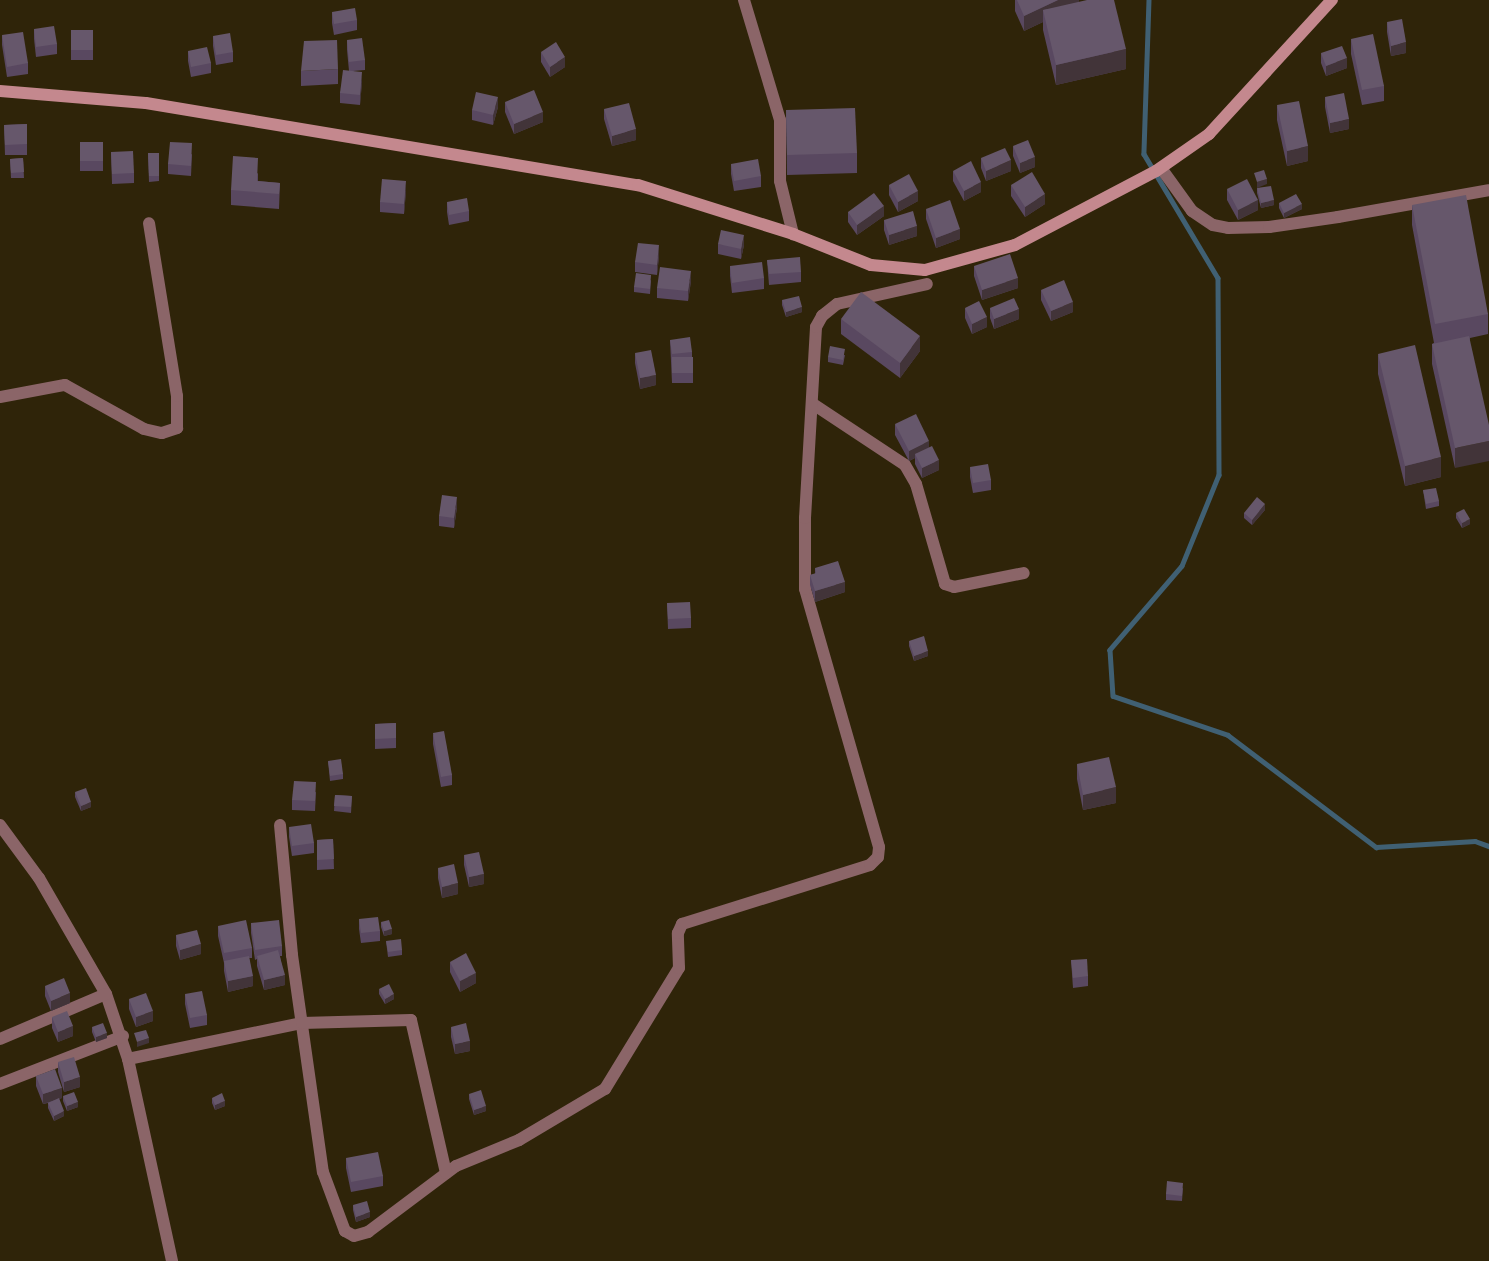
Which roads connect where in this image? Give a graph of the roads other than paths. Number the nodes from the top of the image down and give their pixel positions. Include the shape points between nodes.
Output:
1 (744, 0) edge
2 (1332, 0) edge
3 (0, 91) edge
4 (1159, 169) junction
5 (1489, 190) edge
6 (149, 223) dead end
7 (793, 234) junction
8 (927, 284) dead end
9 (0, 397) edge
10 (813, 404) junction
11 (1024, 573) dead end
12 (0, 825) edge
13 (280, 825) dead end
14 (106, 994) junction
15 (302, 1023) junction
16 (123, 1036) junction
17 (0, 1039) edge
18 (128, 1059) junction
19 (0, 1084) edge
20 (446, 1173) junction
21 (172, 1261) edge

1 - 7 street via 780,120 780,181
2 - 4 main road via 1209,134
3 - 7 main road via 146,103 638,185
4 - 5 street via 1192,211 1213,225 1228,228 1269,227 1338,217
4 - 7 main road via 1015,245 925,270 871,265
6 - 9 street via 177,396 177,428 162,433 144,429 65,385
8 - 10 street via 837,304 822,316 816,327
10 - 11 street via 905,465 916,484 945,584 954,587
10 - 20 street via 805,518 805,589 879,847 878,857 870,865 682,924 678,933 679,968 605,1089 519,1140
12 - 14 street via 39,878
13 - 15 street
14 - 16 street
14 - 17 street
15 - 18 street
15 - 20 street via 411,1020
15 - 20 street via 323,1172 345,1231 354,1236 368,1232
16 - 18 street
16 - 19 street
18 - 21 street

